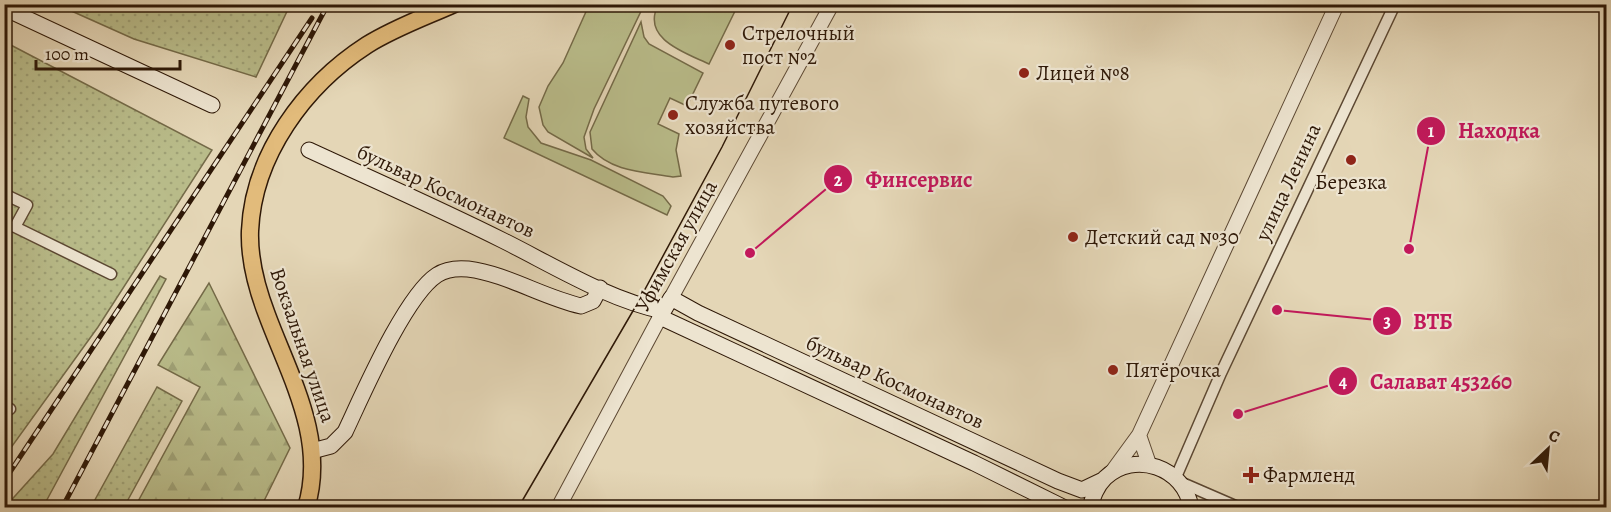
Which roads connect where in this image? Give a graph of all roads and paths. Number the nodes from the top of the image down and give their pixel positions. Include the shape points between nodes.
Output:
1 (454, 4) edge
2 (832, 4) edge
3 (1337, 4) edge
4 (1395, 4) edge
5 (4, 8) edge
6 (212, 105) dead end
7 (309, 150) dead end
8 (4, 194) edge
9 (111, 274) dead end
10 (600, 288) junction
11 (665, 309) junction
12 (1140, 435) junction
13 (312, 451) junction
14 (1149, 464) junction
15 (1107, 476) junction
16 (1178, 479) junction
17 (306, 507) edge
18 (558, 507) edge
19 (1065, 507) edge
20 (1090, 507) edge
21 (1191, 507) edge
22 (1240, 507) edge

1 - 13 main road, Вокзальная улица via 369,44 323,80 287,123 259,185 250,231 253,267 301,401
2 - 11 street, Уфимская улица
3 - 12 street, улица Ленина
4 - 16 street, улица Ленина via 1221,373
5 - 6 main road
7 - 10 main road, бульвар Космонавтов
8 - 9 street via 27,205 15,227
10 - 11 main road, бульвар Космонавтов via 642,307
10 - 13 main road via 592,301 580,306 479,271 452,269 435,276 401,320 345,432 332,446
11 - 15 main road, бульвар Космонавтов via 698,313 1058,481 1082,490
11 - 18 street, Уфимская улица
11 - 19 main road, бульвар Космонавтов
12 - 14 street
12 - 15 street, улица Ленина
13 - 17 main road, Вокзальная улица via 312,485
14 - 15 main road via 1124,466
14 - 16 main road
15 - 20 main road, улица Ленина via 1094,493
16 - 21 main road
16 - 22 street

